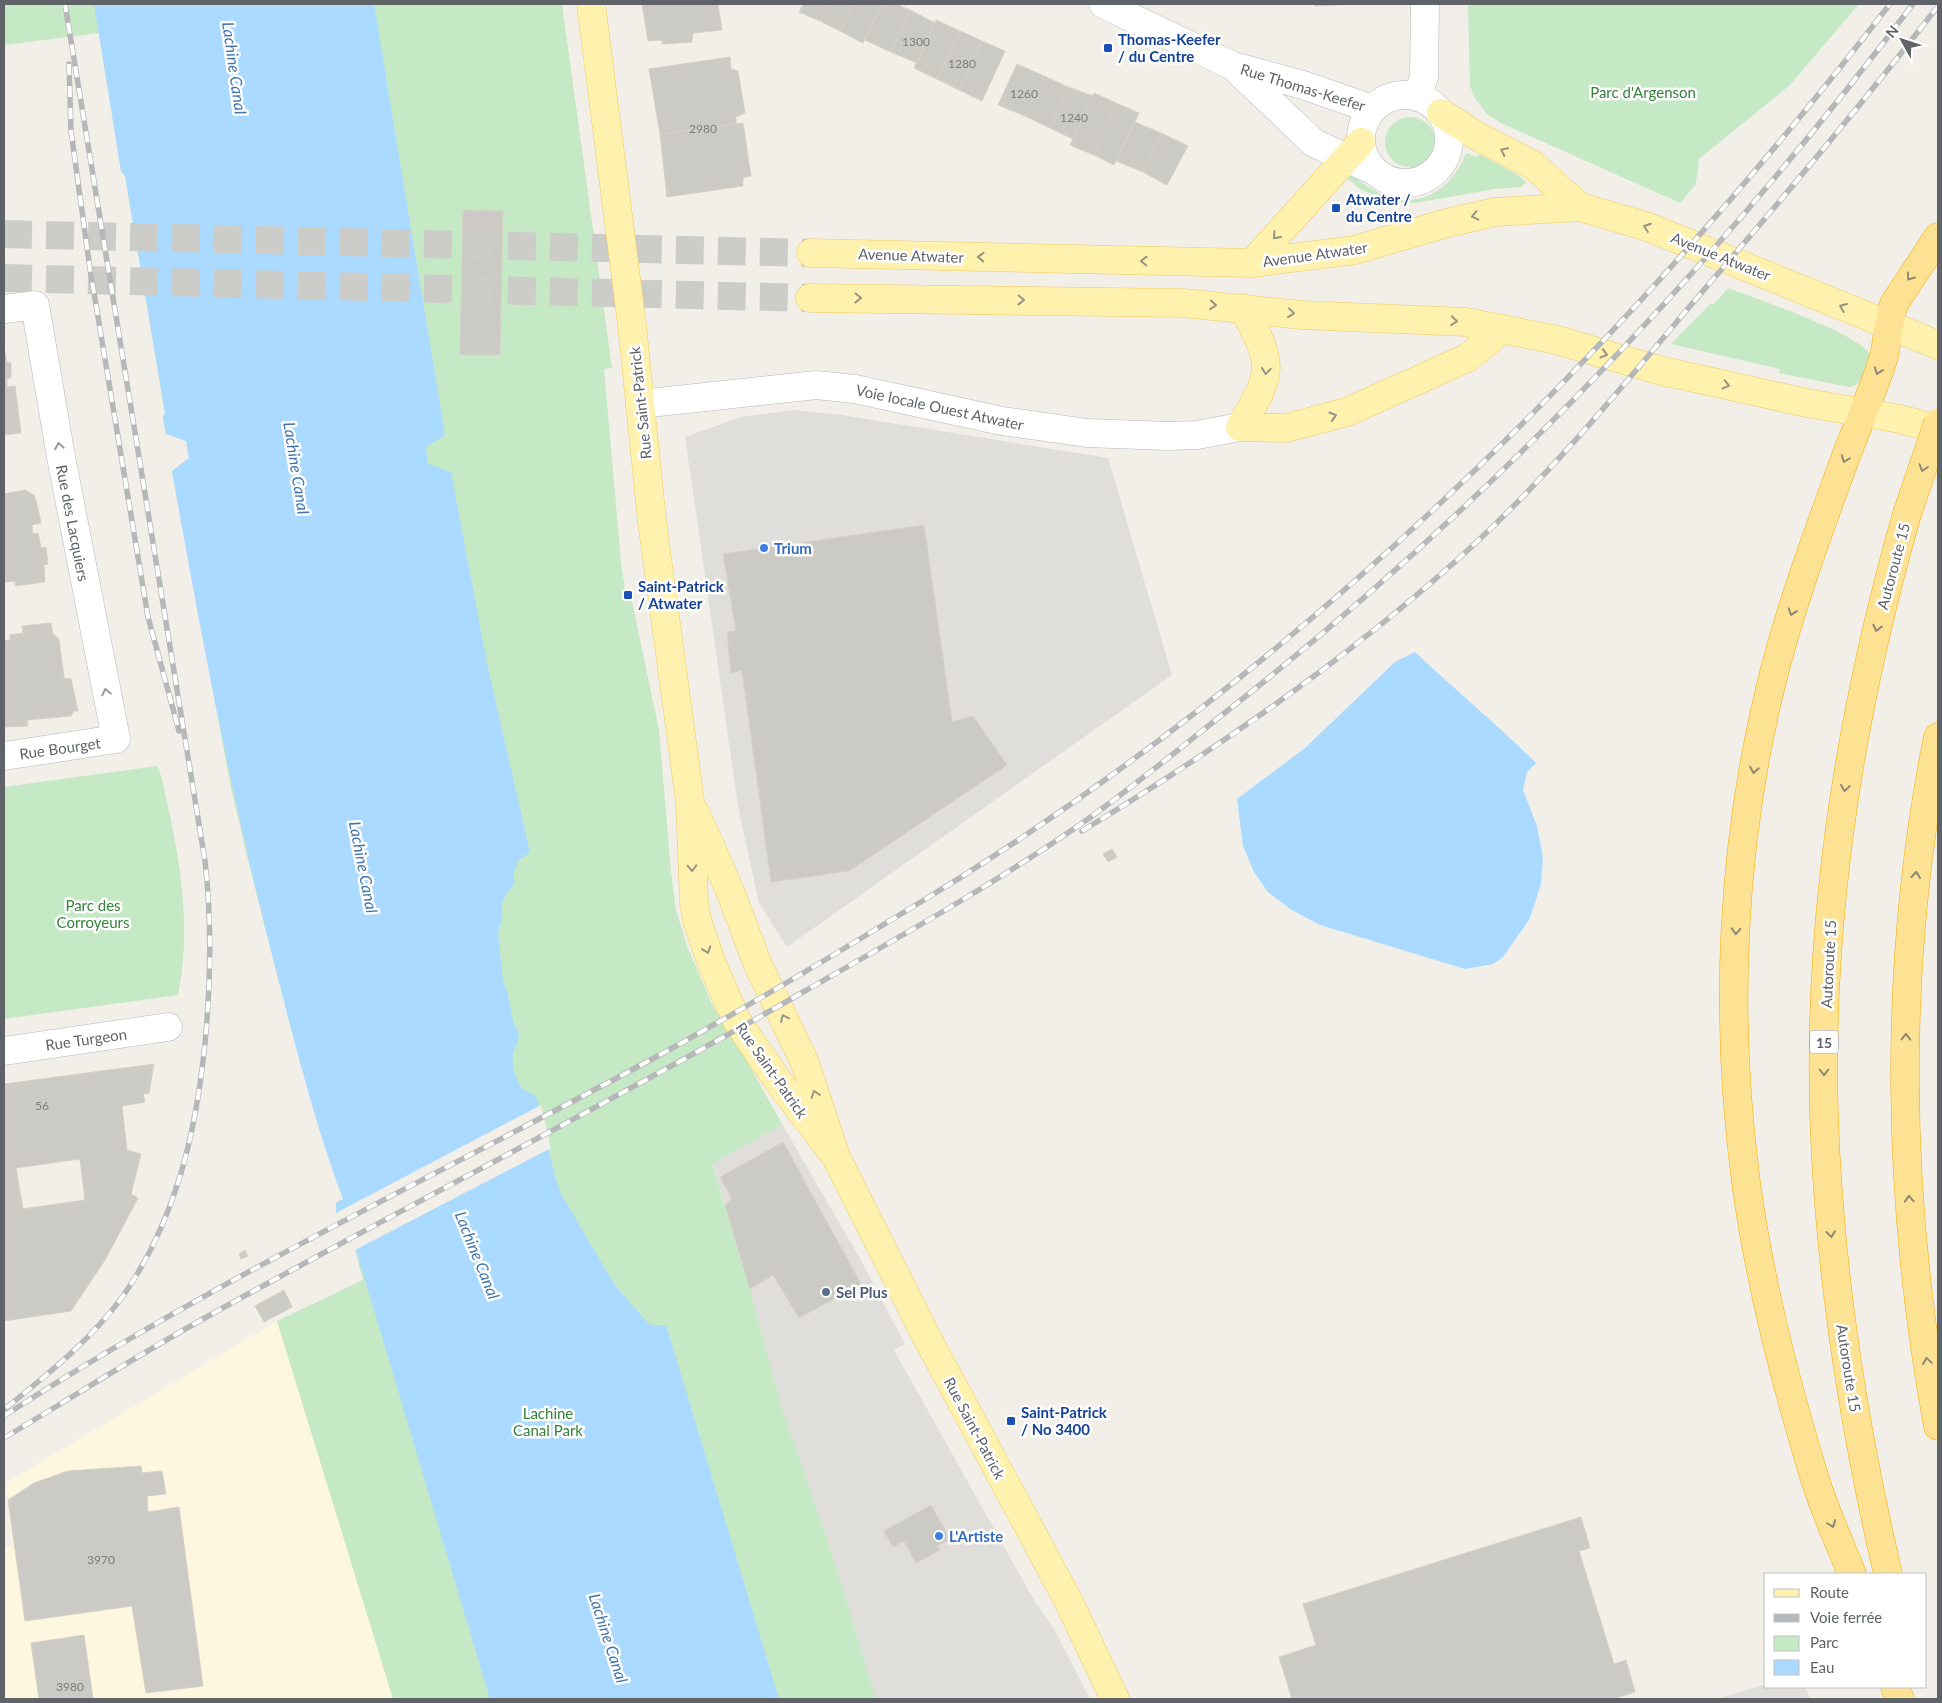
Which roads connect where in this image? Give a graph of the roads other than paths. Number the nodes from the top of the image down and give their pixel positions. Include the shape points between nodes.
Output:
1 (591, 4) edge
2 (1103, 4) edge
3 (1425, 4) edge
4 (1233, 66) junction
5 (1417, 96) junction
6 (1372, 109) junction
7 (1441, 113) junction
8 (1314, 143) junction
9 (1353, 150) junction
10 (1319, 188) junction
11 (1580, 207) junction
12 (1938, 238) edge
13 (811, 252) tunnel mouth
14 (1252, 263) junction
15 (810, 298) tunnel mouth
16 (1243, 308) junction
17 (4, 309) edge
18 (1888, 326) junction
19 (1503, 329) junction
20 (1938, 346) edge
21 (640, 404) junction
22 (1862, 413) junction
23 (1938, 423) edge
24 (1240, 428) junction
25 (1938, 430) edge
26 (1938, 737) edge
27 (116, 739) joint
28 (4, 756) edge
29 (690, 801) junction
30 (168, 1028) dead end
31 (4, 1051) edge
32 (836, 1157) junction
33 (1938, 1426) edge
34 (1852, 1573) edge
35 (1888, 1573) edge
36 (1115, 1699) edge

1 - 21 main road, Rue Saint-Patrick
2 - 4 street, Rue Thomas-Keefer
3 - 5 street via 1424,76
4 - 6 street, Rue Thomas-Keefer via 1303,85
4 - 8 street, Rue Thomas-Keefer
5 - 6 street via 1391,97
5 - 7 street via 1430,102
6 - 9 street
7 - 9 street via 1449,133 1449,144 1445,158 1426,178 1404,183 1383,178 1374,171 1363,153
11 -> 7 main road via 1533,165 1476,136
8 - 9 street, Rue Thomas-Keefer
8 - 10 street
9 - 10 main road
10 -> 14 main road
11 -> 14 main road, Avenue Atwater via 1494,212 1355,250
18 -> 11 main road, Avenue Atwater via 1656,230
12 -> 18 highway via 1899,294
14 -> 13 main road, Avenue Atwater
15 -> 16 main road via 1183,303
16 -> 19 main road via 1302,315 1438,320
16 -> 24 main road via 1261,341 1268,370 1263,387
27 -> 17 street, Rue des Lacquiers via 35,305
18 - 20 main road, Avenue Atwater
18 -> 22 highway via 1884,354
19 -> 22 main road via 1557,340 1658,370
24 -> 19 main road via 1286,428 1347,412 1467,358
21 - 24 street, Voie locale Ouest Atwater via 816,385 855,388 1002,421 1086,433 1168,436
21 - 29 main road, Rue Saint-Patrick via 652,521
22 - 25 main road
22 -> 34 highway via 1787,627 1769,696 1750,790 1744,843 1737,910 1734,1013 1741,1139 1762,1270 1814,1479
23 -> 35 highway, Autoroute 15 / 15, bridge via 1907,514 1872,647 1845,788 1829,928 1824,1039 1828,1194 1839,1298 1854,1406
33 -> 26 highway via 1915,1262 1905,1075 1910,932
27 - 28 street, Rue Bourget
32 -> 29 main road, Rue Saint-Patrick via 804,1062 758,964
29 -> 32 main road, Rue Saint-Patrick via 694,903 712,964 737,1021
30 - 31 street, Rue Turgeon
32 - 36 main road, Rue Saint-Patrick via 924,1332 1069,1602

